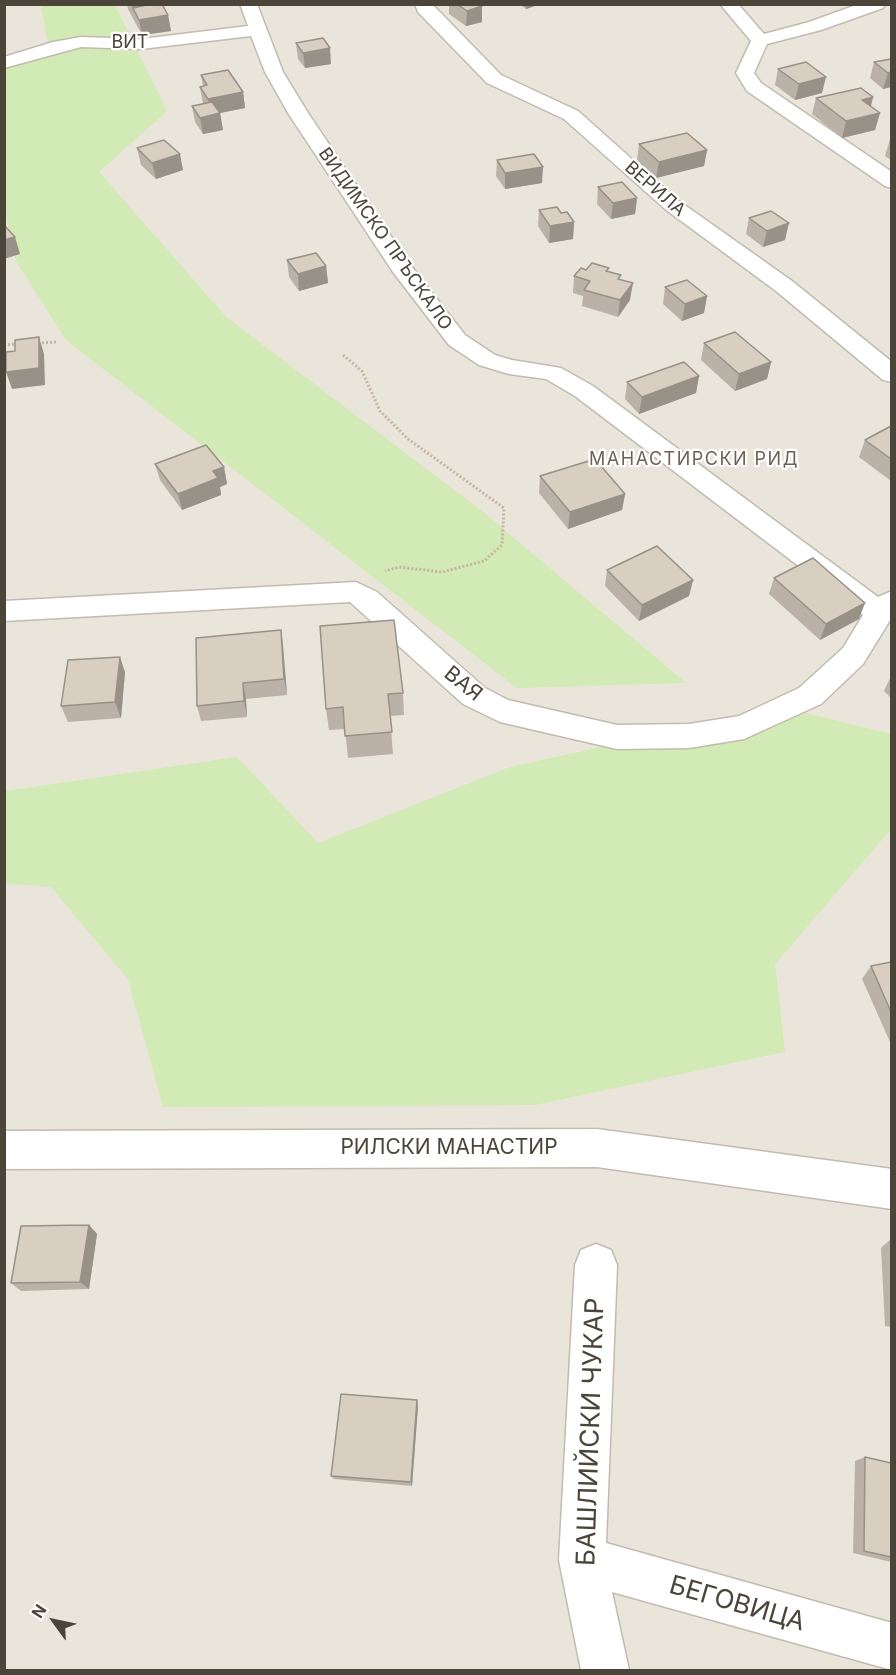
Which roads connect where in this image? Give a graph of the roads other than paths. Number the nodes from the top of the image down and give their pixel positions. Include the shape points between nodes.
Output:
1 (248, 4) edge
2 (423, 4) edge
3 (728, 4) edge
4 (877, 4) edge
5 (257, 30) junction
6 (760, 40) junction
7 (4, 63) edge
8 (891, 182) edge
9 (891, 375) edge
10 (885, 606) edge
11 (4, 611) edge
12 (4, 1150) edge
13 (891, 1189) edge
14 (596, 1265) dead end
15 (582, 1560) junction
16 (891, 1647) edge
17 (605, 1671) edge

1 - 5 street, ВИДИМСКО ПРЪСКАЛО
2 - 9 street, ВЕРИЛА via 494,79 571,115 672,205 784,286
3 - 6 street
4 - 6 street
5 - 7 street, ВИТ via 141,44 81,42
5 - 10 street, ВИДИМСКО ПРЪСКАЛО via 274,72 310,132 401,267 457,340 488,360 552,373 584,391
6 - 8 street via 745,73 754,87
10 - 11 street, ВАЯ via 853,656 810,696 744,727 689,736 617,737 500,710 474,696 356,592
12 - 13 street, РИЛСКИ МАНАСТИР via 597,1148
14 - 15 street, БАШЛИЙСКИ ЧУКАР
15 - 16 street, БЕГОВИЦА
15 - 17 street, БАШЛИЙСКИ ЧУКАР

